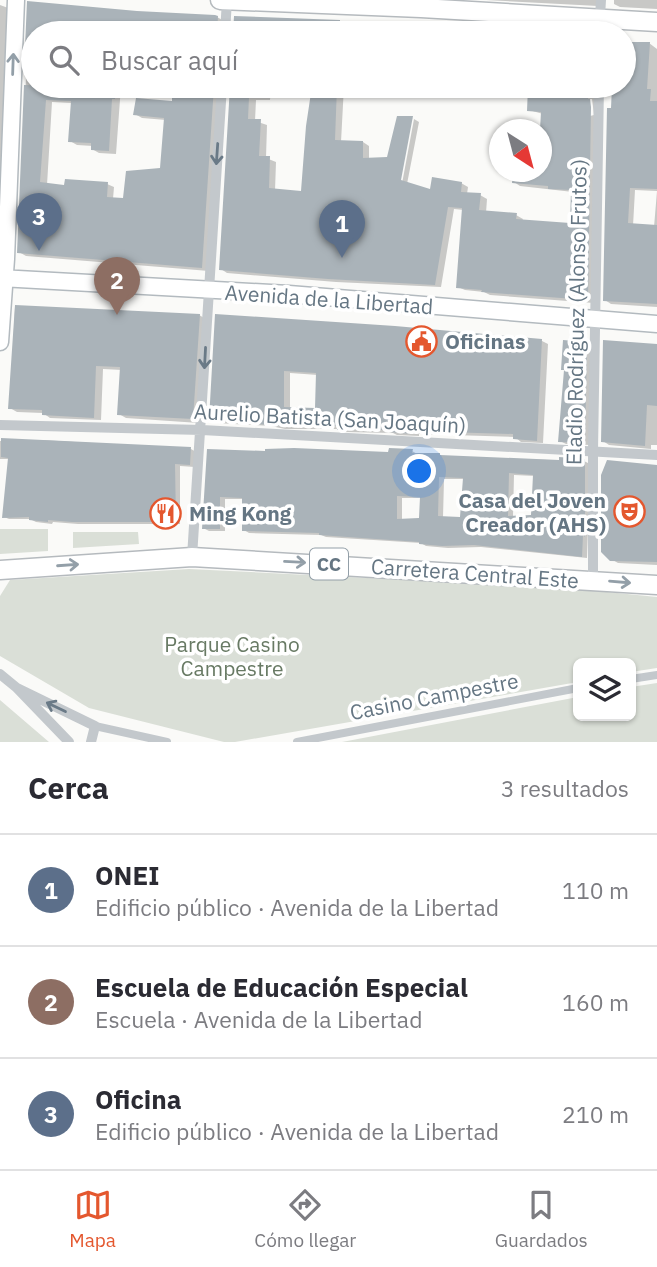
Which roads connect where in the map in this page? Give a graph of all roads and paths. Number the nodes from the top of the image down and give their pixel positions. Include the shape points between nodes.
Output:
1 (16, 0) edge
2 (220, 0) edge
3 (227, 0) edge
4 (601, 0) edge
5 (226, 21) edge
6 (550, 21) edge
7 (599, 21) edge
8 (657, 22) edge
9 (636, 23) edge
10 (221, 98) edge
11 (599, 98) edge
12 (2, 279) edge
13 (209, 290) junction
14 (596, 320) junction
15 (657, 324) edge
16 (0, 342) edge
17 (0, 425) edge
18 (202, 430) junction
19 (593, 451) junction
20 (657, 455) edge
21 (192, 557) junction
22 (4, 571) edge
23 (593, 580) junction
24 (657, 585) edge
25 (0, 674) edge
26 (657, 675) edge
27 (636, 678) edge
28 (17, 688) junction
29 (573, 689) edge
30 (95, 726) junction
31 (69, 742) edge
32 (91, 742) edge
33 (167, 742) edge
34 (297, 742) edge

12 -> 1 main road
2 - 3 main road
3 - 5 street
3 - 6 main road via 421,8
4 - 7 street
8 - 9 main road
10 -> 13 street
11 - 14 street, Eladio Rodríguez (Alonso Frutos)
12 - 13 main road, Avenida de la Libertad
12 - 16 main road
13 - 14 main road, Avenida de la Libertad
13 -> 18 street
14 - 15 main road, Avenida de la Libertad
14 - 19 street, Eladio Rodríguez (Alonso Frutos)
17 - 18 street, Aurelio Batista (San Joaquín)
18 - 19 street, Aurelio Batista (San Joaquín)
18 - 21 street
19 - 20 street, Aurelio Batista (San Joaquín)
19 - 23 street, Eladio Rodríguez (Alonso Frutos)
22 -> 21 main road, Carretera Central Este / CC
21 -> 23 main road, Carretera Central Este / CC
23 -> 24 main road, Carretera Central Este / CC
25 - 28 street
26 - 27 street
30 -> 28 street
28 - 31 street
29 - 34 street, Casino Campestre
30 - 32 street
30 - 33 street

